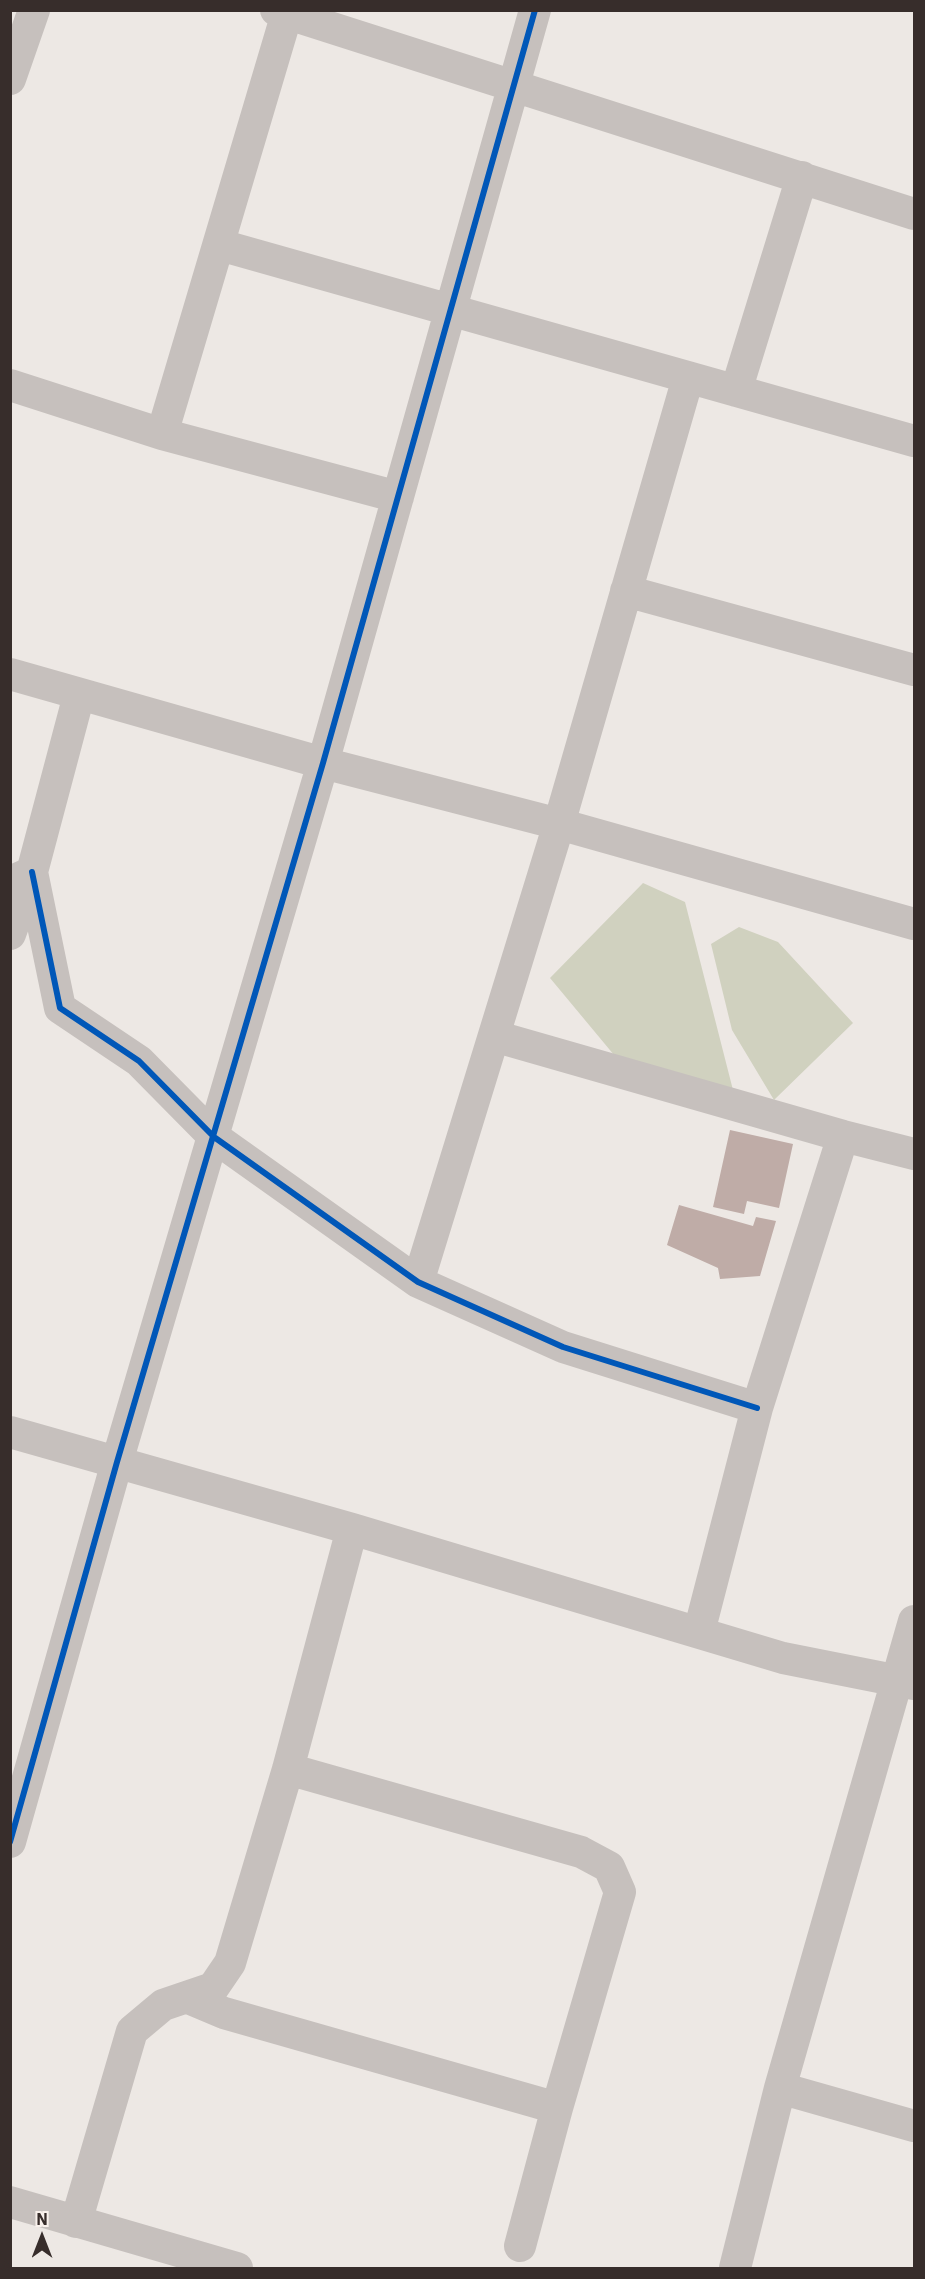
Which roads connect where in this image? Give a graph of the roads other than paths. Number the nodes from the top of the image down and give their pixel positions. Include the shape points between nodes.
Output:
1 (34, 10) edge
2 (535, 10) edge
3 (284, 12) edge
4 (10, 79) edge
5 (514, 85) junction
6 (802, 177) junction
7 (915, 214) edge
8 (220, 245) junction
9 (449, 310) junction
10 (687, 378) junction
11 (10, 385) edge
12 (736, 391) junction
13 (162, 434) junction
14 (915, 441) edge
15 (398, 497) junction
16 (626, 591) junction
17 (915, 670) edge
18 (10, 674) edge
19 (79, 695) junction
20 (323, 763) junction
21 (559, 824) junction
22 (21, 877) edge
23 (915, 924) edge
24 (10, 934) edge
25 (494, 1036) junction
26 (843, 1136) junction
27 (214, 1137) junction
28 (915, 1154) edge
29 (418, 1282) junction
30 (757, 1408) junction
31 (10, 1432) edge
32 (117, 1462) junction
33 (352, 1529) junction
34 (915, 1621) edge
35 (699, 1632) junction
36 (906, 1682) edge
37 (288, 1769) junction
38 (10, 1842) edge
39 (186, 1997) junction
40 (780, 2088) junction
41 (557, 2108) junction
42 (915, 2126) edge
43 (10, 2202) edge
44 (76, 2222) junction
45 (520, 2246) dead end
46 (237, 2268) edge
47 (735, 2268) edge

1 - 4 street
2 - 5 street
3 - 5 street
3 - 8 street
5 - 6 street
5 - 9 street
6 - 7 street
6 - 12 street
8 - 9 street
8 - 13 street
9 - 10 street
9 - 15 street
10 - 12 street
10 - 16 street
11 - 13 street
12 - 14 street
13 - 15 street
15 - 20 street
16 - 17 street
16 - 21 street
18 - 19 street
19 - 20 street
19 - 22 street
20 - 21 street
20 - 27 street
21 - 23 street
21 - 25 street
22 - 24 street
22 - 27 street via 60,1008 139,1061
25 - 26 street
25 - 29 street
26 - 28 street
26 - 30 street
27 - 29 street
27 - 32 street
29 - 30 street via 563,1347
30 - 35 street
31 - 32 street
32 - 33 street
32 - 38 street
33 - 35 street
33 - 37 street
34 - 36 street
35 - 36 street via 783,1658
36 - 40 street
37 - 39 street via 230,1963 213,1988
37 - 41 street via 581,1852 609,1867 620,1892
39 - 41 street via 224,2013
39 - 44 street via 163,2005 132,2031
40 - 42 street
40 - 47 street
41 - 45 street
43 - 44 street
44 - 46 street

